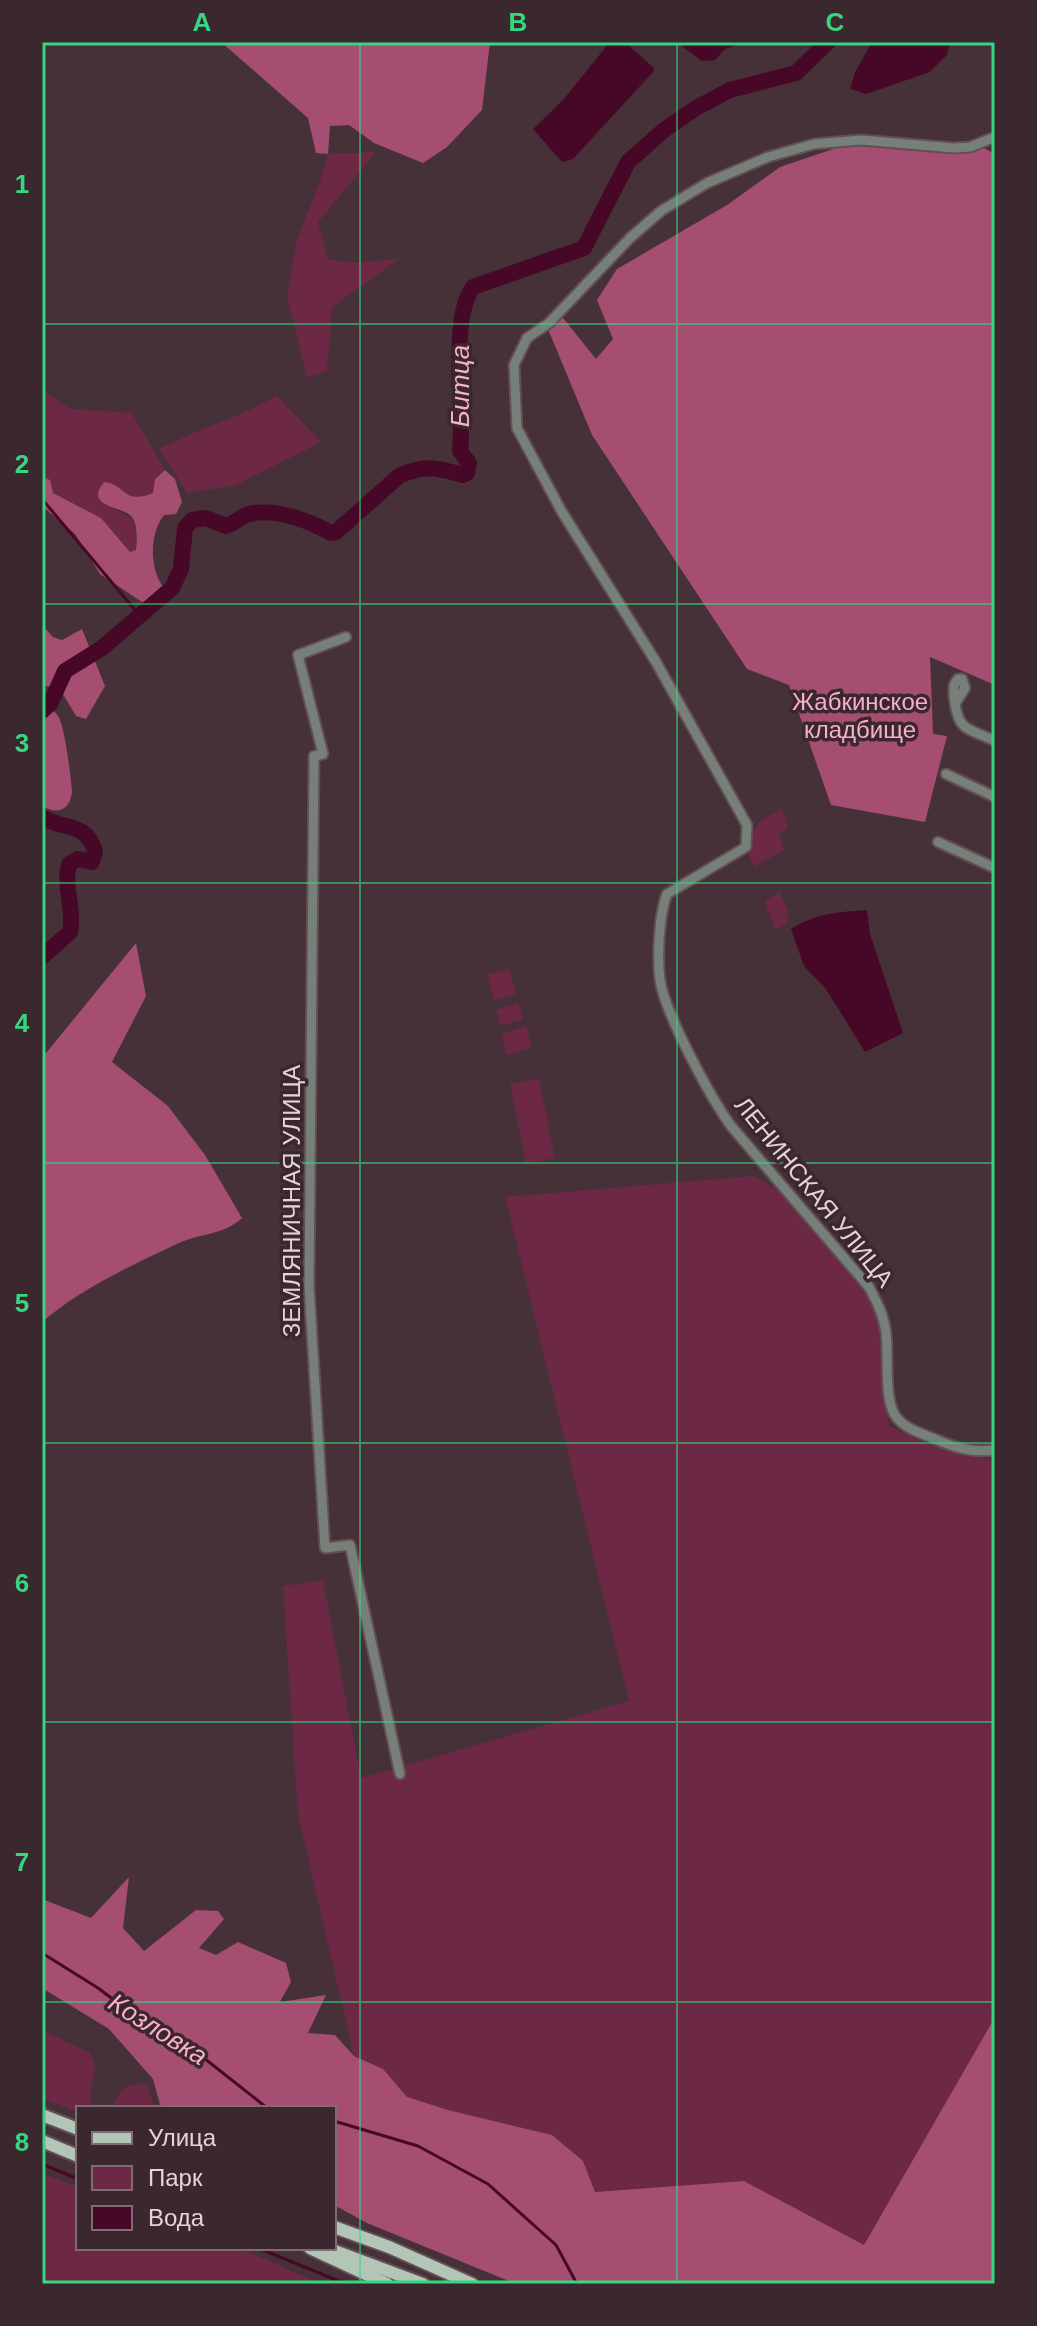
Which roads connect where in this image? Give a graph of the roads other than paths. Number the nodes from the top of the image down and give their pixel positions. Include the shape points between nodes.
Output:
1 (995, 137) edge
2 (346, 637) dead end
3 (955, 704) dead end
4 (995, 741) edge
5 (946, 774) dead end
6 (995, 797) edge
7 (938, 842) dead end
8 (995, 868) edge
9 (995, 1450) edge
10 (400, 1774) dead end
11 (42, 2115) edge
12 (76, 2128) edge
13 (42, 2141) edge
14 (76, 2155) edge
15 (336, 2228) edge
16 (314, 2250) edge
17 (332, 2250) edge
18 (387, 2284) edge
19 (423, 2284) edge
20 (472, 2284) edge

1 - 9 street, ЛЕНИНСКАЯ УЛИЦА via 954,148 861,140 814,144 707,183 630,238 549,323 527,338 514,365 517,428 747,825 746,847 667,894 662,906 660,979 683,1038 731,1126 869,1287 886,1332 896,1417 959,1449
2 - 10 street, ЗЕМЛЯНИЧНАЯ УЛИЦА via 298,655 323,754 314,756 309,1286 325,1548 350,1545
3 - 4 street via 962,726
5 - 6 street
7 - 8 street
11 - 12 main road
13 - 14 main road
15 - 20 main road
16 - 18 main road
17 - 19 main road

